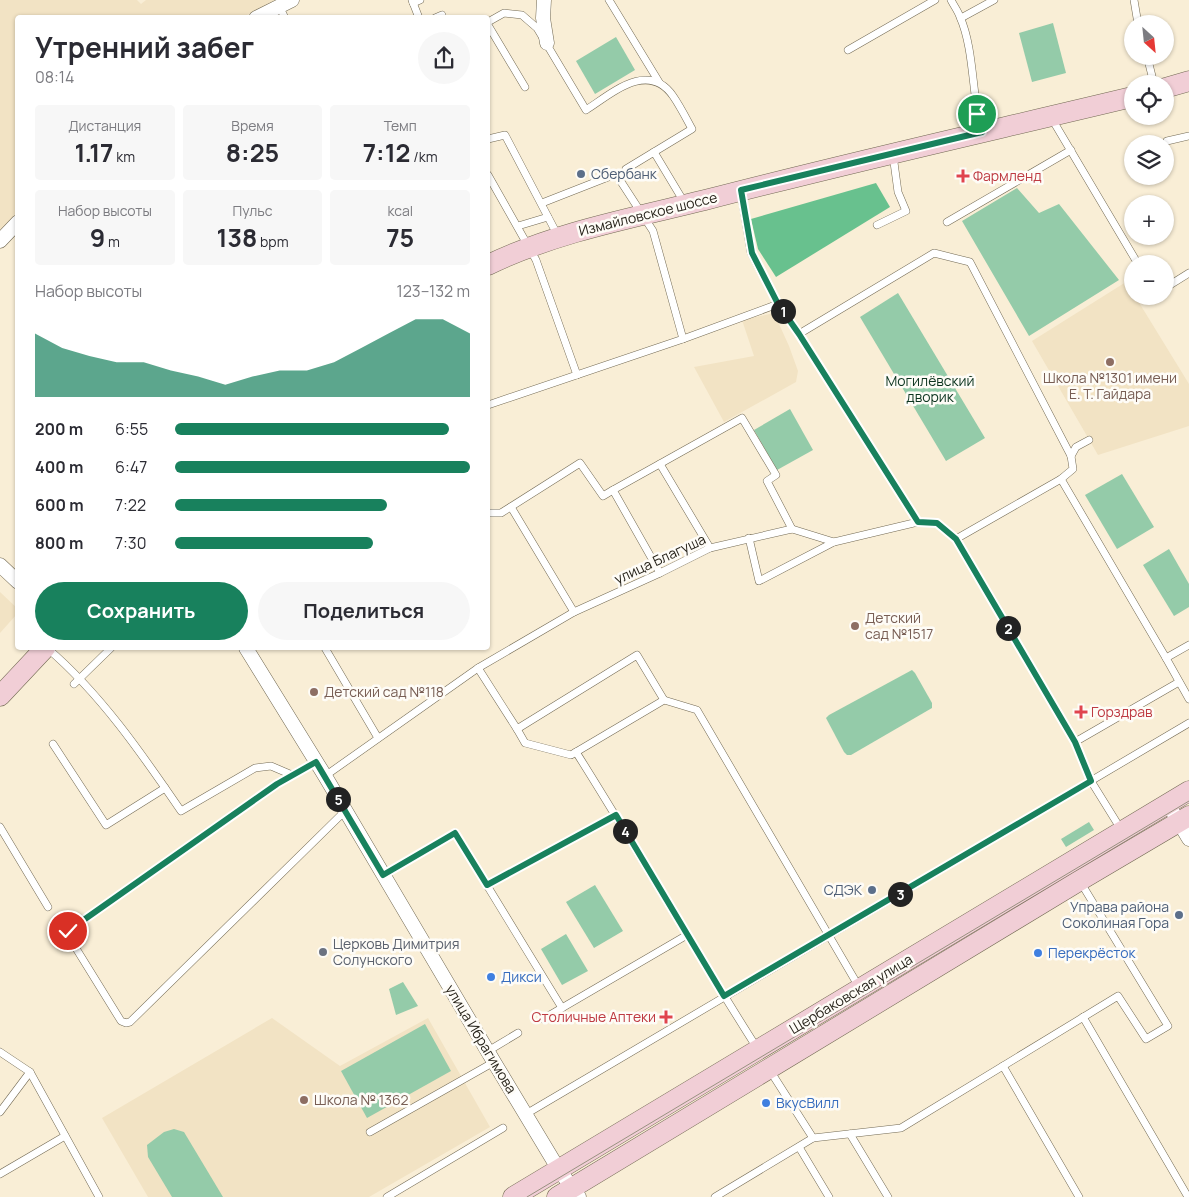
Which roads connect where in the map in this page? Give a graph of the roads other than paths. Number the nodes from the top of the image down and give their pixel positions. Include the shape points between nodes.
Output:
1 (544, 0) edge
2 (609, 0) edge
3 (935, 0) edge
4 (951, 0) edge
5 (994, 0) edge
6 (1134, 0) edge
7 (415, 1) edge
8 (285, 8) edge
9 (265, 15) edge
10 (418, 15) edge
11 (1136, 15) edge
12 (961, 18) junction
13 (490, 23) edge
14 (490, 27) edge
15 (547, 43) junction
16 (848, 50) dead end
17 (1189, 81) edge
18 (659, 82) junction
19 (1189, 85) edge
20 (1174, 86) edge
21 (525, 87) dead end
22 (1174, 88) edge
23 (1124, 99) edge
24 (1050, 116) junction
25 (982, 132) junction
26 (1189, 136) edge
27 (490, 139) edge
28 (1174, 139) edge
29 (1071, 150) junction
30 (654, 152) junction
31 (892, 154) junction
32 (626, 169) dead end
33 (490, 178) edge
34 (741, 190) junction
35 (542, 203) junction
36 (686, 204) junction
37 (548, 216) junction
38 (642, 216) junction
39 (947, 222) dead end
40 (15, 225) edge
41 (877, 225) dead end
42 (518, 226) junction
43 (559, 237) junction
44 (0, 241) edge
45 (529, 247) junction
46 (1133, 255) edge
47 (490, 264) edge
48 (1189, 273) edge
49 (1174, 282) edge
50 (778, 304) junction
51 (799, 334) junction
52 (683, 339) junction
53 (577, 375) junction
54 (490, 404) edge
55 (1089, 440) dead end
56 (1072, 456) junction
57 (660, 464) junction
58 (1062, 479) junction
59 (613, 490) junction
60 (511, 507) junction
61 (490, 513) edge
62 (918, 522) junction
63 (792, 529) junction
64 (749, 538) junction
65 (956, 539) junction
66 (834, 542) junction
67 (710, 548) junction
68 (0, 565) edge
69 (660, 574) junction
70 (15, 579) edge
71 (574, 612) junction
72 (1189, 645) edge
73 (44, 650) edge
74 (48, 650) edge
75 (110, 650) edge
76 (247, 650) edge
77 (326, 650) edge
78 (1166, 658) junction
79 (478, 668) junction
80 (80, 678) junction
81 (1179, 682) junction
82 (74, 684) dead end
83 (0, 696) edge
84 (1189, 699) edge
85 (664, 700) junction
86 (1189, 723) edge
87 (517, 729) junction
88 (378, 738) junction
89 (1075, 742) junction
90 (53, 744) dead end
91 (576, 752) junction
92 (316, 762) junction
93 (292, 775) junction
94 (325, 776) junction
95 (1091, 781) junction
96 (165, 788) junction
97 (1189, 791) edge
98 (1168, 804) junction
99 (345, 811) junction
100 (616, 815) junction
101 (1186, 826) edge
102 (0, 827) edge
103 (1122, 831) junction
104 (383, 875) junction
105 (1080, 881) junction
106 (487, 885) junction
107 (48, 908) dead end
108 (687, 935) junction
109 (828, 936) junction
110 (860, 989) junction
111 (724, 996) junction
112 (562, 1008) junction
113 (1083, 1017) junction
114 (543, 1019) dead end
115 (518, 1034) dead end
116 (758, 1050) junction
117 (0, 1052) edge
118 (491, 1057) junction
119 (1003, 1066) junction
120 (769, 1069) junction
121 (30, 1072) junction
122 (0, 1112) edge
123 (526, 1114) junction
124 (503, 1128) dead end
125 (370, 1132) dead end
126 (850, 1134) junction
127 (65, 1136) junction
128 (813, 1138) junction
129 (799, 1147) junction
130 (559, 1170) junction
131 (0, 1174) edge
132 (570, 1194) edge
133 (99, 1197) edge
134 (387, 1197) edge
135 (514, 1197) edge
136 (716, 1197) edge
137 (829, 1197) edge
138 (888, 1197) edge
139 (1079, 1197) edge
140 (1188, 1197) edge

1 - 15 street
2 - 18 lane
3 - 16 lane
4 - 12 lane
5 - 12 lane
6 - 11 lane
7 - 10 lane
8 - 9 street
12 - 25 lane
13 - 15 lane via 504,13 522,15 537,28
14 - 21 lane
15 - 18 lane via 586,110 630,83 644,79
17 - 20 main road
18 - 30 lane via 672,94 692,129
19 - 22 main road
23 - 24 main road, Измайловское шоссе
24 - 25 main road, Измайловское шоссе
24 - 29 lane
25 - 31 main road, Измайловское шоссе
26 - 28 lane
27 - 35 lane via 505,135
29 - 39 lane
29 - 46 lane
30 - 32 lane
30 - 36 lane
31 - 34 main road, Измайловское шоссе
31 - 41 lane via 898,192 906,211
33 - 42 lane
34 - 36 main road, Измайловское шоссе
34 - 50 lane via 752,253
35 - 37 lane
35 - 38 lane via 616,174
36 - 38 main road, Измайловское шоссе
37 - 42 lane
37 - 43 lane
38 - 43 main road, Измайловское шоссе
38 - 52 lane via 654,232
40 - 44 street
42 - 45 lane
43 - 45 main road, Измайловское шоссе
45 - 47 main road, Измайловское шоссе
45 - 53 lane
48 - 49 lane
50 - 51 lane
50 - 52 lane
51 - 56 lane via 934,253 970,262
51 - 62 lane
52 - 53 lane
53 - 54 lane
55 - 56 lane via 1076,447
56 - 58 lane via 1073,469
57 - 59 lane
57 - 63 lane via 742,418 776,475 766,481
57 - 67 lane
58 - 65 lane
58 - 78 lane
59 - 60 lane via 603,496 580,463
59 - 69 lane
60 - 61 lane via 501,513
60 - 71 lane
62 - 65 lane via 937,523
62 - 66 lane
63 - 64 lane, улица Благуша
63 - 66 lane, улица Благуша
64 - 66 lane via 759,581
64 - 67 lane, улица Благуша
65 - 89 lane
67 - 69 lane, улица Благуша
68 - 70 street
69 - 71 lane, улица Благуша
71 - 79 lane, улица Благуша
72 - 78 lane
73 - 83 main road
74 - 80 lane
75 - 80 lane
76 - 92 street, улица Ибрагимова
77 - 88 lane
78 - 81 lane
79 - 87 lane
79 - 88 lane, улица Благуша
80 - 82 lane
80 - 96 lane
81 - 84 lane
81 - 89 lane
85 - 87 lane via 637,655
85 - 91 lane
85 - 109 lane via 697,710
86 - 95 lane
87 - 91 lane via 525,743 571,755
88 - 94 lane, улица Благуша
89 - 95 lane
90 - 96 lane via 106,825
91 - 100 lane
92 - 93 lane
92 - 94 street, улица Ибрагимова
93 - 96 lane via 271,766 256,768 181,811
93 - 99 lane via 68,931 121,1021 130,1022
94 - 99 street, улица Ибрагимова
95 - 103 lane
95 - 109 lane
97 - 98 main road, Щербаковская улица
98 - 101 street
98 - 103 main road, Щербаковская улица
99 - 104 street, улица Ибрагимова
100 - 106 lane
100 - 108 lane
101 - 105 main road, Щербаковская улица
102 - 107 lane
103 - 110 main road, Щербаковская улица
104 - 106 lane via 455,833
104 - 118 street, улица Ибрагимова
105 - 113 lane via 1168,1026 1146,1039 1118,996
105 - 120 main road, Щербаковская улица
106 - 112 lane
108 - 111 lane
108 - 112 lane
109 - 110 lane
109 - 111 lane
110 - 116 main road, Щербаковская улица
111 - 116 lane
111 - 123 lane
112 - 114 lane
113 - 119 lane
113 - 140 lane
115 - 118 lane
116 - 130 main road, Щербаковская улица
117 - 121 lane
118 - 123 street, улица Ибрагимова
118 - 125 lane
119 - 126 lane via 901,1128
119 - 139 lane
120 - 128 lane
120 - 132 main road, Щербаковская улица
121 - 122 lane
121 - 127 lane
123 - 130 street, улица Ибрагимова
124 - 134 lane
126 - 128 lane
126 - 138 lane
127 - 131 lane
127 - 133 lane
128 - 129 lane
129 - 136 lane
129 - 137 lane
130 - 132 street, улица Ибрагимова
130 - 135 main road, Щербаковская улица

